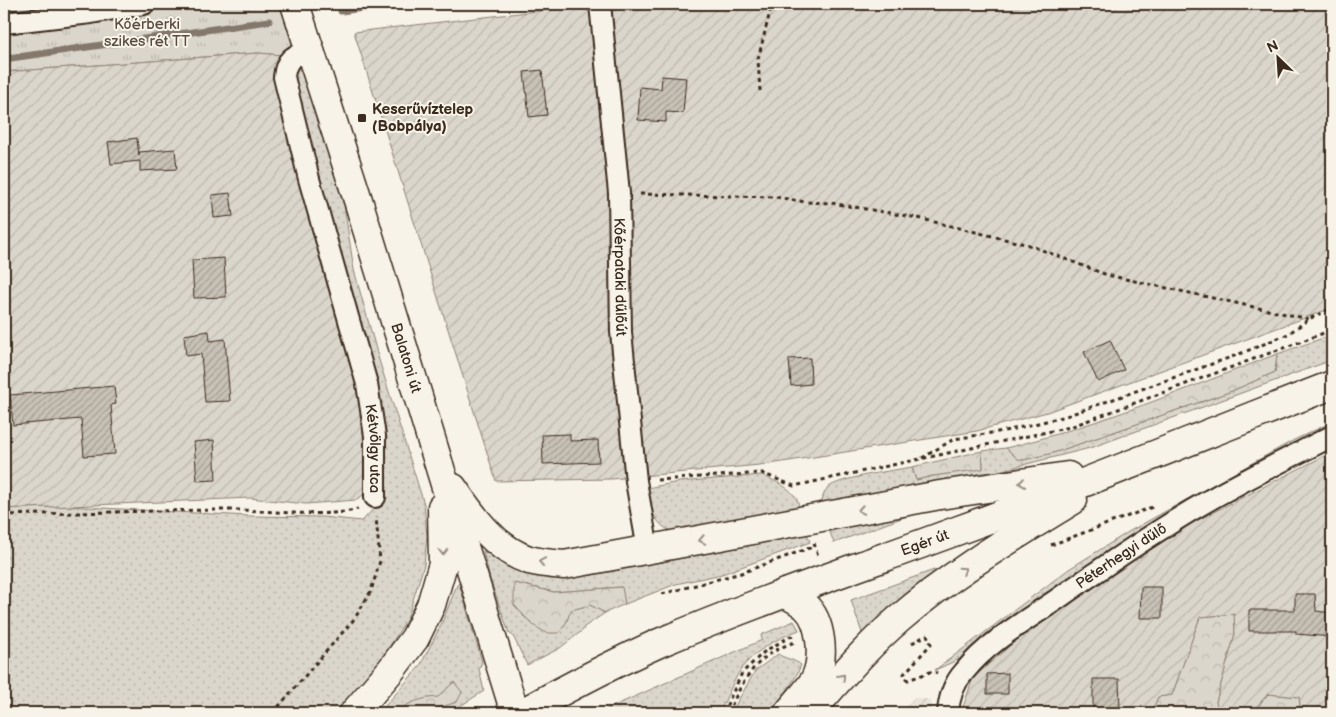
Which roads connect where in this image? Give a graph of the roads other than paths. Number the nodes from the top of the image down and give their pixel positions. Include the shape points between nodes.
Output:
1 (144, 4) edge
2 (296, 4) edge
3 (600, 4) edge
4 (4, 24) edge
5 (310, 50) junction
6 (1332, 385) edge
7 (1332, 436) edge
8 (1122, 468) junction
9 (440, 469) junction
10 (375, 498) road end
11 (648, 550) junction
12 (785, 593) junction
13 (354, 713) edge
14 (515, 713) edge
15 (522, 713) edge
16 (788, 713) edge
17 (809, 713) edge
18 (948, 713) edge

1 - 4 street
2 - 5 main road, Balatoni út
3 - 11 street, Kőérpataki dűlőút via 619,194 621,332 636,481
5 - 9 main road, Balatoni út
5 - 10 street, Kétvölgy utca via 293,56 285,66 284,77 308,179 367,384 375,436
6 - 8 main road, Egér út
7 - 18 street, Péterhegyi dűlő via 1191,511 1078,584 990,647 956,683
8 -> 11 main road via 940,495
8 - 12 main road, Egér út
17 -> 8 main road via 898,619 941,584
11 -> 9 main road via 564,565 528,559 497,542 469,511
9 -> 13 main road via 443,564 431,605 415,638
9 - 14 main road, Balatoni út
12 - 15 main road, Egér út via 658,644
12 - 16 main road via 805,606 814,617 809,633 821,656 815,679

